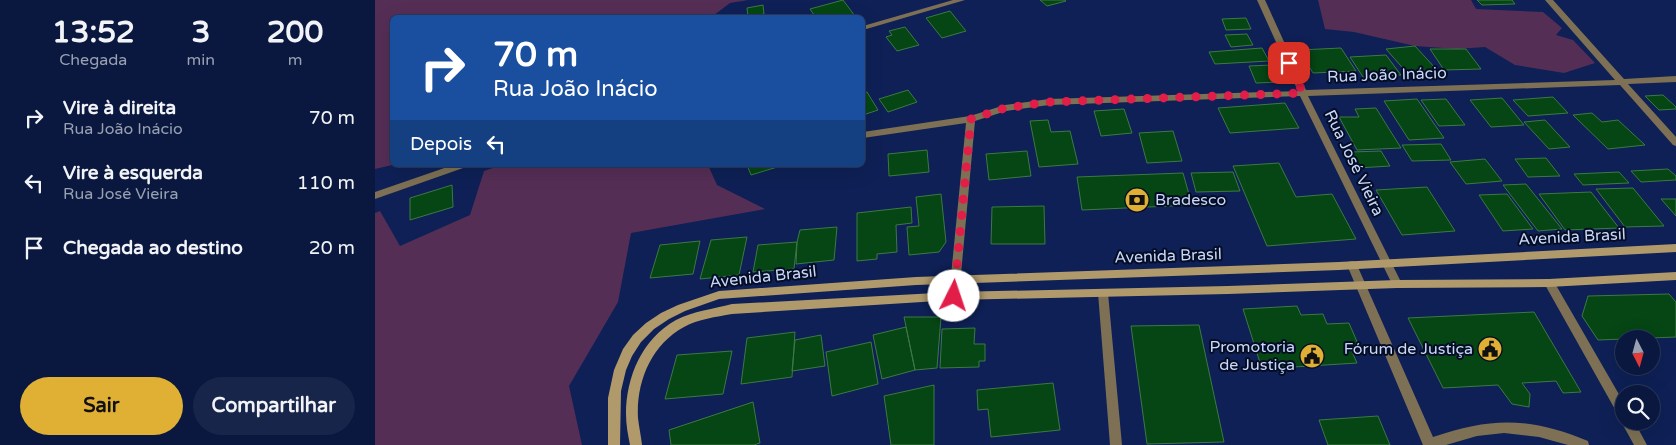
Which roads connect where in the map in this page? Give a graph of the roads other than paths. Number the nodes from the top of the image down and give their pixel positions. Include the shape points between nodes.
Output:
1 (961, 0) edge
2 (1261, 0) edge
3 (1549, 0) edge
4 (865, 27) edge
5 (1676, 79) edge
6 (1622, 82) junction
7 (1303, 93) junction
8 (971, 119) junction
9 (865, 135) edge
10 (1676, 143) edge
11 (457, 167) edge
12 (375, 196) edge
13 (1676, 248) edge
14 (1386, 263) junction
15 (1353, 265) junction
16 (1676, 276) edge
17 (955, 279) junction
18 (1549, 283) junction
19 (1397, 284) junction
20 (1362, 286) junction
21 (1103, 293) junction
22 (954, 296) junction
23 (1615, 399) edge
24 (1632, 430) edge
25 (614, 445) edge
26 (636, 445) edge
27 (1116, 445) edge
28 (1429, 445) edge
29 (1583, 445) edge
30 (1641, 445) edge

1 - 4 street
2 - 7 street, Rua José Vieira
3 - 6 street
5 - 6 street, Rua João Inácio
6 - 7 street, Rua João Inácio
6 - 10 street
7 - 8 street, Rua João Inácio via 1049,102 1005,108
7 - 14 street, Rua José Vieira
8 - 9 street, Rua João Inácio
8 - 17 street
11 - 12 street
13 - 14 street, Avenida Brasil
14 - 15 street, Avenida Brasil
14 - 19 street, Rua José Vieira
15 - 17 street, Avenida Brasil
15 - 20 street
16 - 18 street, Avenida Brasil
17 - 22 street
17 - 25 street, Avenida Brasil via 719,295 691,303 640,334 625,354 615,391
18 - 19 street, Avenida Brasil
18 - 23 street
19 - 20 street, Avenida Brasil
20 - 21 street, Avenida Brasil
20 - 28 street
21 - 22 street, Avenida Brasil
21 - 27 street
22 - 26 street, Avenida Brasil via 732,309 681,324 660,338 644,359 635,380 631,412
24 - 30 street
28 - 29 street via 1492,428 1531,429

